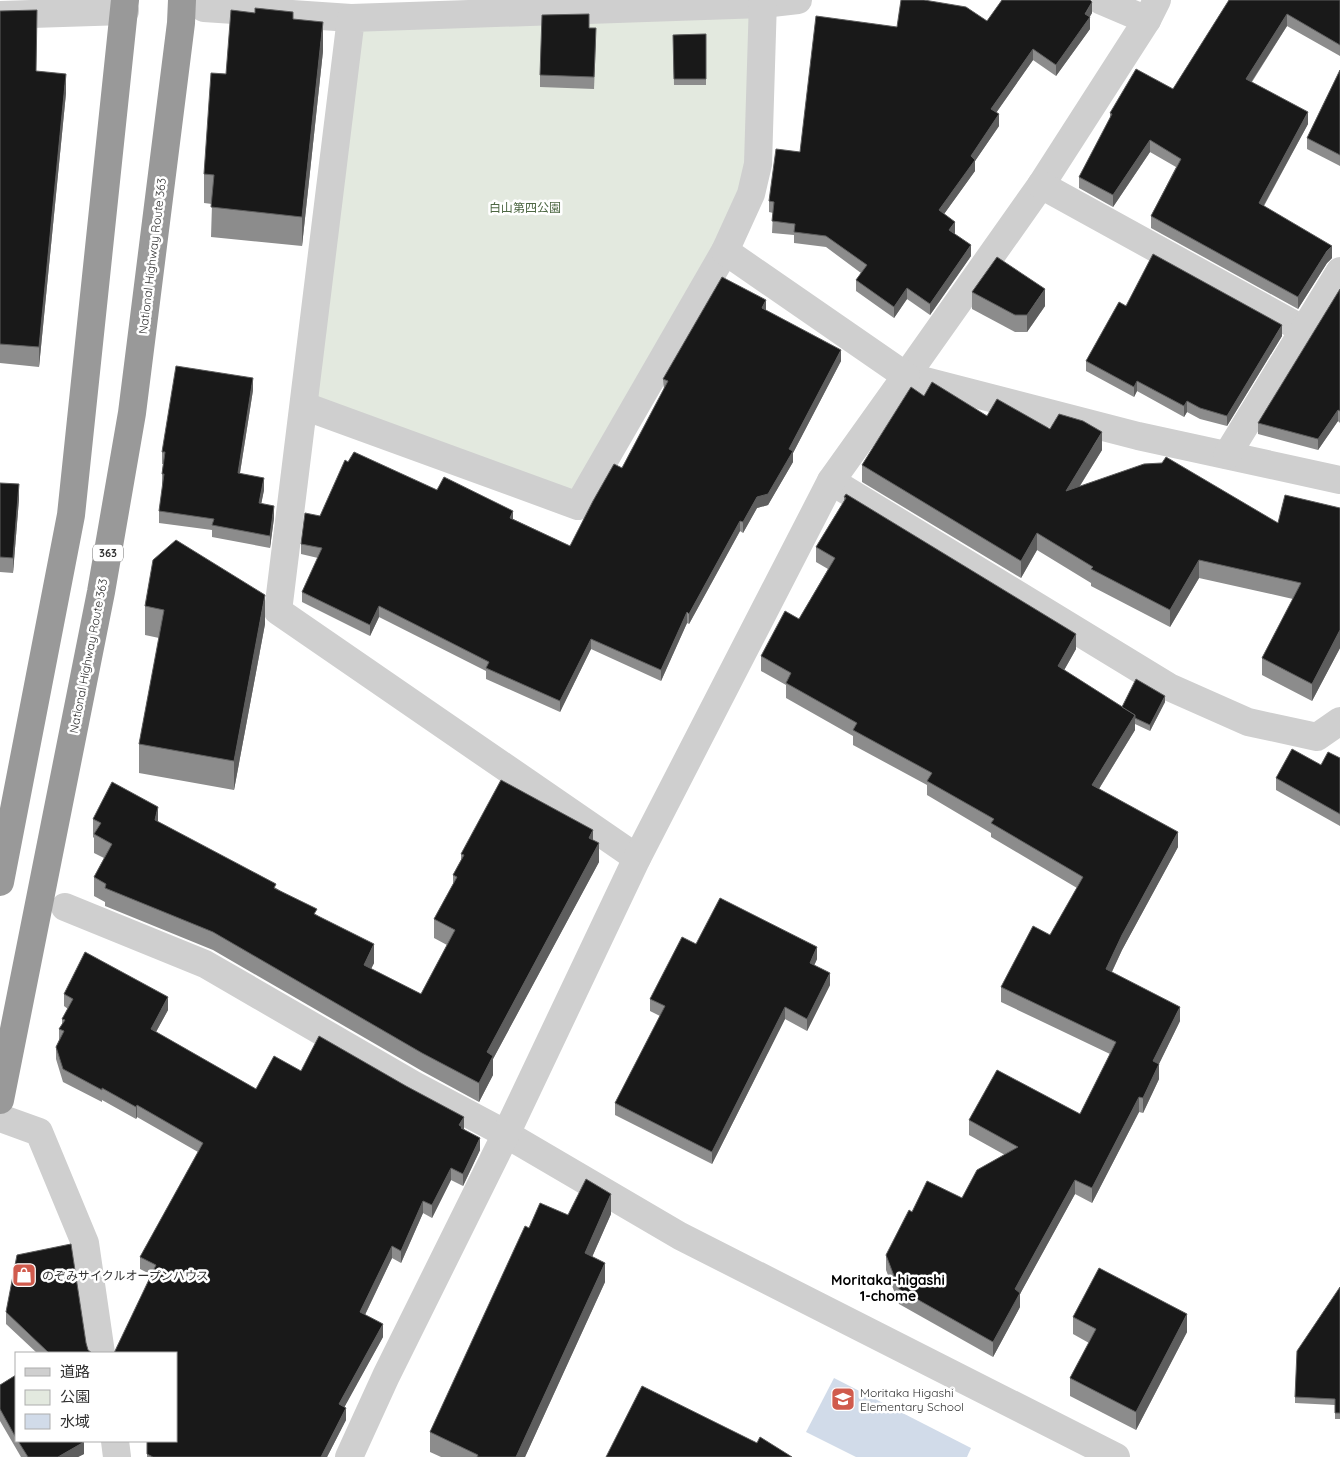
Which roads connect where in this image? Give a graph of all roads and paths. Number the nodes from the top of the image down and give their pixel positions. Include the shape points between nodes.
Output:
1 (798, 0) edge
2 (1100, 0) edge
3 (763, 2) edge
4 (193, 4) edge
5 (125, 5) edge
6 (1152, 10) edge
7 (0, 15) edge
8 (351, 18) junction
9 (1042, 185) junction
10 (725, 251) junction
11 (1340, 270) edge
12 (1304, 330) junction
13 (906, 376) junction
14 (304, 406) junction
15 (1227, 455) junction
16 (1340, 480) edge
17 (831, 481) junction
18 (1340, 721) edge
19 (637, 858) junction
20 (0, 882) edge
21 (65, 907) dead end
22 (0, 1100) edge
23 (0, 1118) edge
24 (506, 1134) junction
25 (101, 1352) edge
26 (115, 1442) edge
27 (117, 1457) edge
28 (349, 1457) edge
29 (1116, 1457) edge

1 - 3 street
2 - 6 street
3 - 8 street
3 - 10 street via 758,164 751,194
4 - 8 street
4 - 22 highway, National Highway Route 363 / 363 via 181,24 132,412 101,592
5 - 7 street
5 - 20 highway via 71,515
6 - 9 street
8 - 14 street
9 - 12 street
9 - 13 street
10 - 13 street
10 - 14 street via 578,506
11 - 12 street
12 - 15 street
13 - 15 street via 1138,436
13 - 17 street
14 - 19 street via 278,611
15 - 16 street
17 - 18 street via 1169,687 1248,722 1317,737
17 - 19 street
19 - 24 street
21 - 24 street via 205,964 414,1085
23 - 25 street via 39,1132 85,1243
24 - 28 street
24 - 29 street via 680,1236
26 - 27 street

